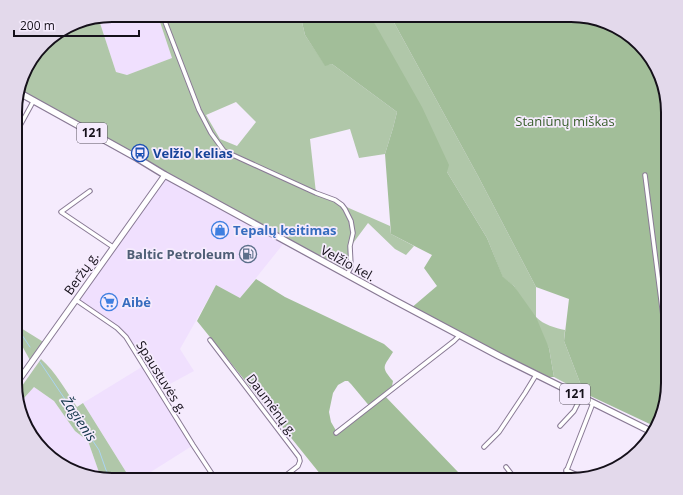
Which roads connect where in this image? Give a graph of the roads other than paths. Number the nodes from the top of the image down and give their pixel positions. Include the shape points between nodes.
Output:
1 (165, 22) edge
2 (24, 95) edge
3 (34, 100) junction
4 (22, 122) edge
5 (165, 175) junction
6 (645, 175) dead end
7 (90, 191) dead end
8 (113, 247) junction
9 (347, 275) junction
10 (76, 300) junction
11 (661, 300) edge
12 (460, 335) junction
13 (210, 340) dead end
14 (536, 375) junction
15 (22, 376) edge
16 (581, 397) junction
17 (593, 403) junction
18 (560, 426) dead end
19 (648, 430) edge
20 (336, 434) dead end
21 (484, 447) dead end
22 (506, 467) dead end
23 (566, 470) junction
24 (211, 473) edge
25 (289, 473) edge
26 (511, 473) edge
27 (565, 473) edge
28 (573, 473) edge

1 - 9 street via 199,110 224,151 335,200 345,209 353,233 350,269
2 - 3 main road, Velžio kel. / 121
3 - 4 street
3 - 5 main road, Velžio kel. / 121
5 - 8 main road, Beržų g.
5 - 9 main road, Velžio kel. / 121
6 - 11 street
7 - 8 street via 61,212
8 - 10 main road, Beržų g.
9 - 12 main road, Velžio kel. / 121
10 - 15 main road, Beržų g.
10 - 24 street, Spaustuvės g. via 126,337
12 - 14 main road, Velžio kel. / 121
12 - 20 street
13 - 25 street, Daumėnų g. via 299,457 298,466
14 - 16 main road, Velžio kel. / 121
14 - 21 street via 499,432
16 - 17 main road, Velžio kel. / 121
16 - 18 street via 574,411
17 - 19 main road, Velžio kel. / 121
17 - 23 street
22 - 26 street
23 - 27 street
23 - 28 street

